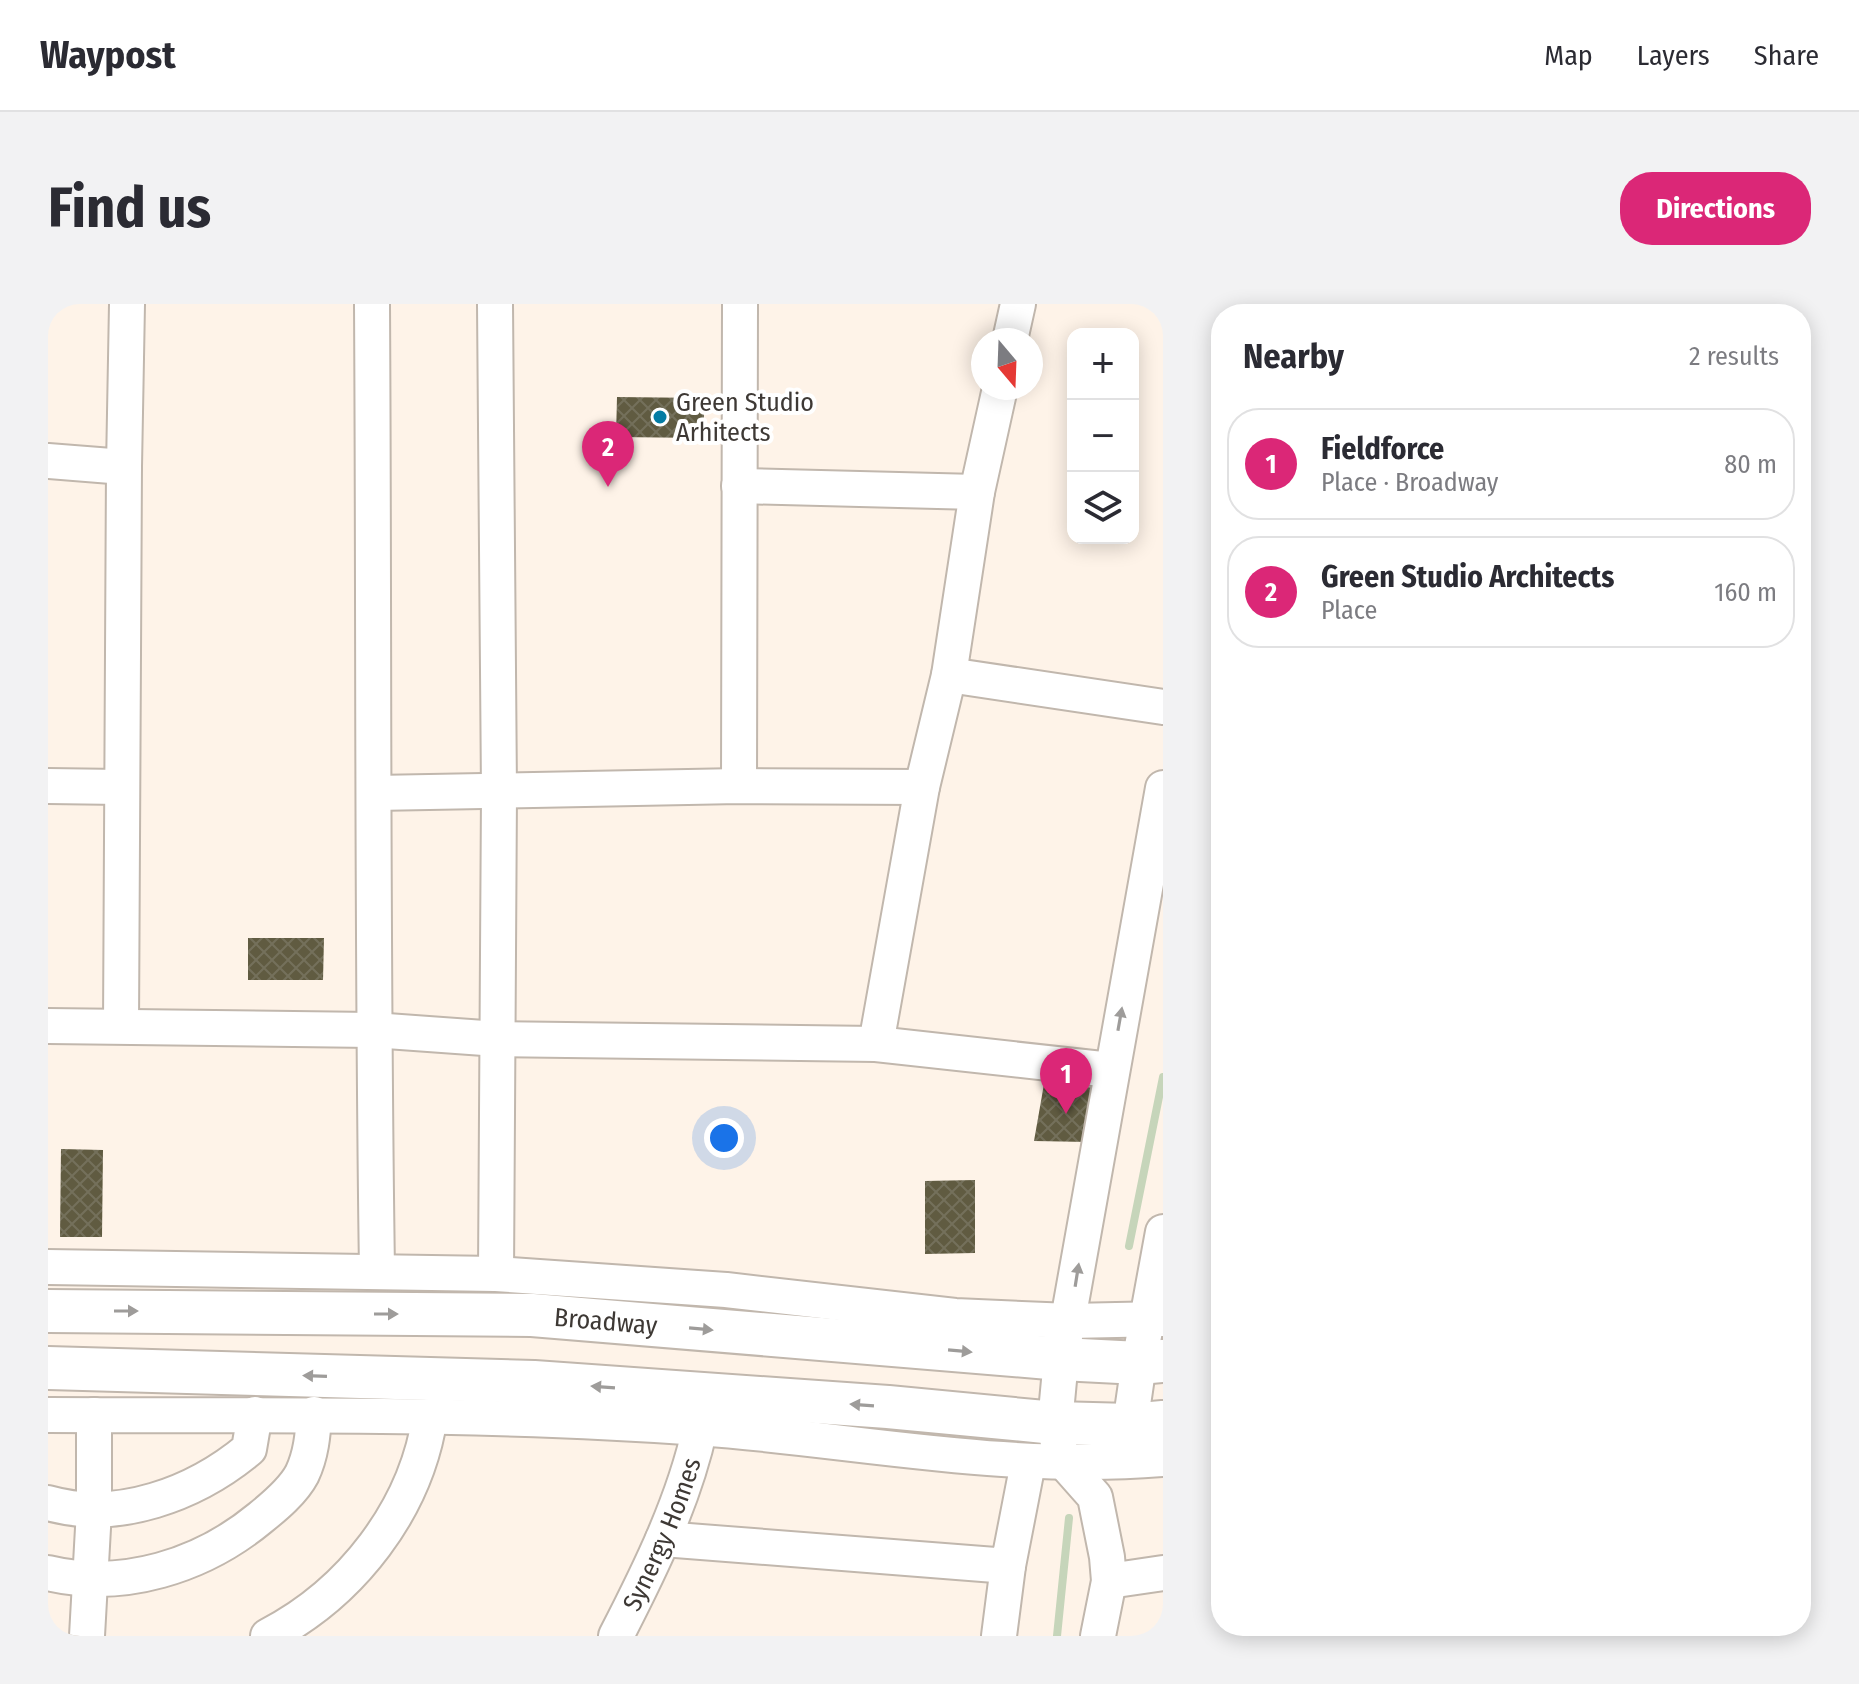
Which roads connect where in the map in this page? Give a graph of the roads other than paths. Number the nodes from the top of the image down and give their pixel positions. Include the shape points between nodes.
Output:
1 (127, 304) edge
2 (372, 304) edge
3 (495, 304) edge
4 (740, 304) edge
5 (1018, 304) edge
6 (1013, 328) edge
7 (997, 400) edge
8 (48, 461) edge
9 (124, 467) junction
10 (739, 486) junction
11 (977, 492) junction
12 (949, 675) junction
13 (1163, 707) edge
14 (48, 786) edge
15 (739, 786) junction
16 (121, 787) junction
17 (922, 787) junction
18 (1163, 788) edge
19 (375, 793) junction
20 (499, 793) junction
21 (48, 1026) edge
22 (121, 1026) junction
23 (373, 1030) junction
24 (498, 1039) junction
25 (876, 1044) junction
26 (1111, 1070) junction
27 (1163, 1232) edge
28 (48, 1267) edge
29 (377, 1270) junction
30 (496, 1274) junction
31 (48, 1311) edge
32 (1155, 1319) edge
33 (1066, 1340) junction
34 (1151, 1362) edge
35 (48, 1368) edge
36 (255, 1414) junction
37 (314, 1414) junction
38 (48, 1415) edge
39 (94, 1415) junction
40 (430, 1416) junction
41 (700, 1428) junction
42 (1137, 1437) edge
43 (1060, 1443) junction
44 (1163, 1459) edge
45 (1028, 1463) junction
46 (1095, 1497) junction
47 (48, 1503) edge
48 (94, 1510) junction
49 (663, 1539) junction
50 (1008, 1566) junction
51 (48, 1573) edge
52 (1163, 1573) edge
53 (90, 1578) junction
54 (1109, 1581) junction
55 (271, 1635) edge
56 (87, 1636) edge
57 (616, 1636) edge
58 (999, 1636) edge
59 (1098, 1636) edge

1 - 9 street
2 - 19 street
3 - 20 street
4 - 10 street
5 - 6 street
7 - 11 street
8 - 9 street
9 - 16 street
10 - 11 street
10 - 15 street
11 - 12 street
12 - 13 street
12 - 17 street
14 - 16 street
15 - 17 street
15 - 20 street
16 - 22 street
17 - 25 street
26 -> 18 street
19 - 20 street
19 - 23 street
20 - 24 street
21 - 22 street
22 - 23 street
23 - 24 street
23 - 29 street
24 - 25 street
24 - 30 street
25 - 26 street
33 -> 26 street
27 - 32 street
28 - 29 street
29 - 30 street
30 - 33 street via 726,1290 955,1316
31 -> 33 main road, Broadway via 532,1315
32 - 33 street
32 - 34 street
33 - 34 main road, Broadway
33 - 43 street
34 - 42 street
43 -> 35 main road via 888,1407 534,1382
36 - 37 street
36 - 39 street
36 - 48 street via 249,1449 217,1473 159,1499
37 - 40 street
37 - 53 street via 301,1475 279,1503 242,1533 179,1566
38 - 39 street
39 - 48 street
40 - 41 street
40 - 55 street via 413,1480 388,1528 326,1599
41 - 45 street
41 - 49 street, Synergy Homes
42 - 43 main road
42 - 44 street
42 - 46 street
43 - 45 street
43 - 46 street
45 - 50 street
46 - 54 street
47 - 48 street
48 - 53 street
49 - 50 street
49 - 57 street, Synergy Homes
50 - 58 street
51 - 53 street
52 - 54 street
53 - 56 street
54 - 59 street

